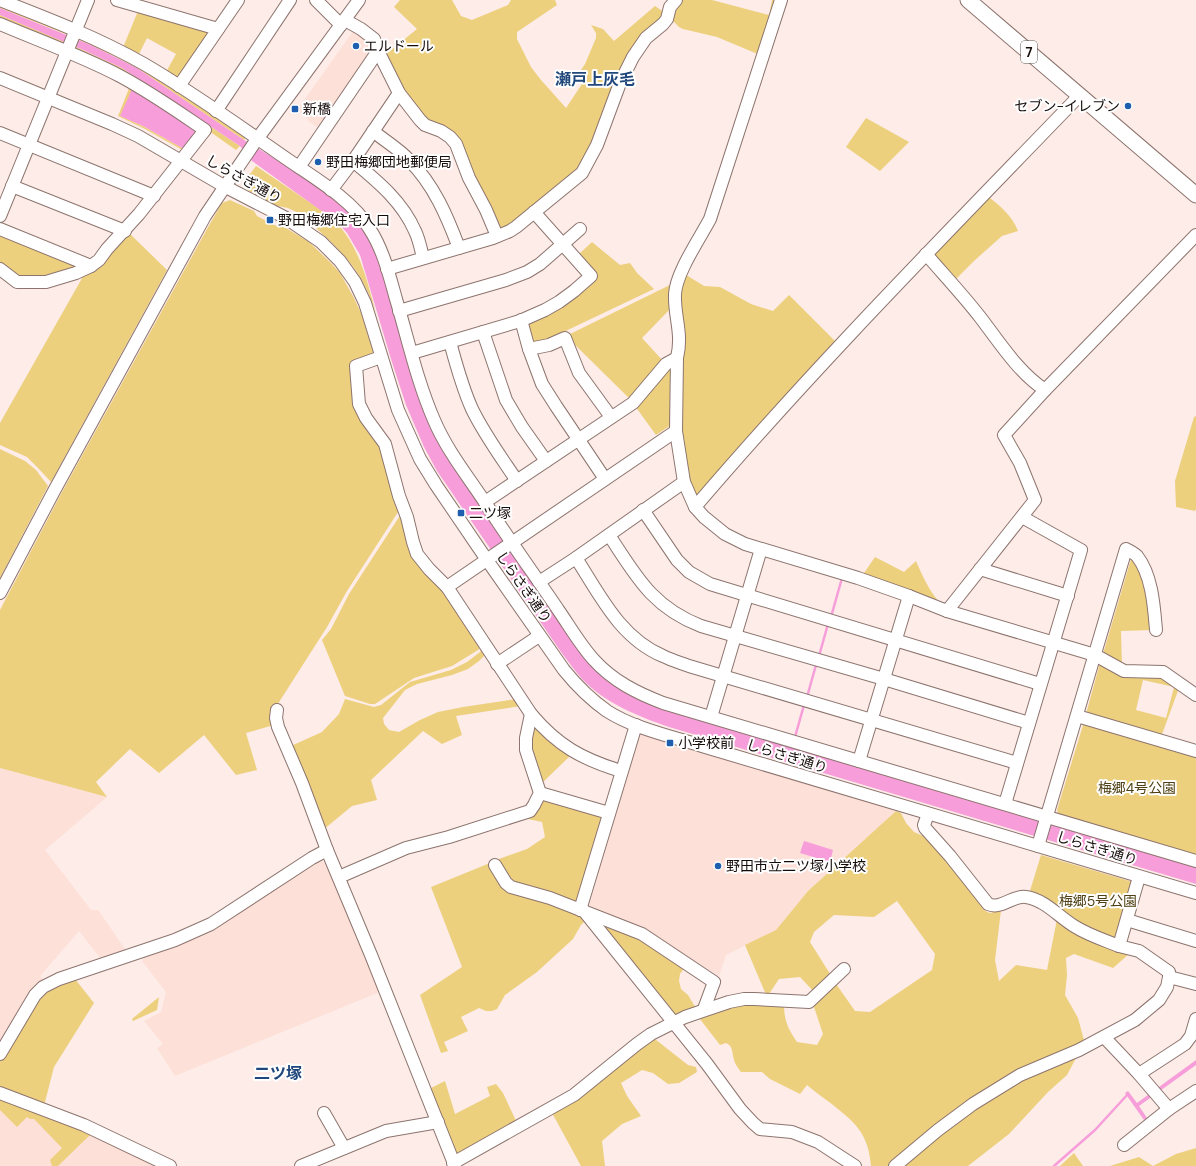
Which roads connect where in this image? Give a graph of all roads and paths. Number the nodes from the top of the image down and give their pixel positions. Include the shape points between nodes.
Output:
1 (0, 0) edge
2 (88, 0) edge
3 (117, 0) edge
4 (238, 0) edge
5 (290, 0) edge
6 (316, 0) edge
7 (359, 0) edge
8 (676, 0) edge
9 (781, 0) edge
10 (968, 0) edge
11 (343, 22) junction
12 (0, 24) edge
13 (218, 29) junction
14 (76, 30) junction
15 (378, 51) junction
16 (67, 52) junction
17 (0, 78) edge
18 (179, 86) junction
19 (399, 93) junction
20 (1079, 96) junction
21 (48, 98) junction
22 (216, 111) junction
23 (373, 132) junction
24 (0, 133) edge
25 (256, 140) junction
26 (29, 145) junction
27 (181, 161) junction
28 (353, 161) junction
29 (299, 167) junction
30 (12, 186) junction
31 (224, 186) junction
32 (331, 190) junction
33 (154, 196) junction
34 (1196, 196) edge
35 (534, 212) junction
36 (0, 216) edge
37 (580, 228) dead end
38 (0, 229) edge
39 (124, 231) junction
40 (1196, 235) edge
41 (497, 236) junction
42 (562, 245) junction
43 (459, 248) junction
44 (926, 254) junction
45 (423, 258) junction
46 (91, 266) junction
47 (0, 269) edge
48 (387, 269) junction
49 (399, 311) junction
50 (521, 320) junction
51 (483, 332) junction
52 (450, 342) junction
53 (529, 349) junction
54 (412, 353) junction
55 (381, 357) junction
56 (677, 358) junction
57 (1045, 390) junction
58 (611, 416) junction
59 (676, 431) junction
60 (579, 438) junction
61 (546, 461) junction
62 (605, 479) junction
63 (518, 481) junction
64 (684, 482) junction
65 (485, 502) junction
66 (695, 507) junction
67 (644, 510) junction
68 (1022, 517) junction
69 (609, 535) junction
70 (509, 544) junction
71 (761, 549) junction
72 (490, 558) junction
73 (576, 558) junction
74 (980, 569) junction
75 (539, 582) junction
76 (447, 587) junction
77 (0, 593) edge
78 (747, 596) junction
79 (909, 596) junction
80 (1068, 596) junction
81 (947, 611) junction
82 (1156, 630) dead end
83 (540, 636) junction
84 (735, 636) junction
85 (896, 639) junction
86 (1054, 643) junction
87 (1095, 655) junction
88 (497, 664) junction
89 (723, 675) junction
90 (884, 679) junction
91 (1040, 684) junction
92 (1196, 695) edge
93 (277, 710) dead end
94 (531, 714) junction
95 (1077, 716) junction
96 (711, 717) junction
97 (871, 720) junction
98 (1029, 723) junction
99 (636, 725) junction
100 (1196, 751) edge
101 (858, 761) junction
102 (1017, 763) junction
103 (622, 771) junction
104 (540, 793) junction
105 (1005, 804) junction
106 (609, 813) junction
107 (928, 814) junction
108 (1046, 819) junction
109 (1039, 842) junction
110 (327, 850) junction
111 (1196, 861) edge
112 (495, 865) dead end
113 (339, 877) junction
114 (1139, 877) junction
115 (1196, 893) edge
116 (582, 910) junction
117 (1127, 920) junction
118 (1196, 941) edge
119 (1119, 946) junction
120 (844, 969) dead end
121 (1169, 977) junction
122 (1196, 984) edge
123 (704, 1009) junction
124 (1196, 1019) edge
125 (674, 1023) junction
126 (1104, 1037) junction
127 (0, 1054) edge
128 (1139, 1074) junction
129 (1196, 1091) edge
130 (0, 1093) edge
131 (1169, 1109) junction
132 (324, 1113) dead end
133 (438, 1122) junction
134 (1124, 1145) dead end
135 (344, 1148) junction
136 (454, 1165) edge
137 (170, 1166) edge
138 (301, 1166) edge
139 (855, 1166) edge
140 (895, 1166) edge

1 - 14 street
2 - 14 street
3 - 13 street
4 - 13 street
5 - 22 street
6 - 11 street
7 - 11 street
8 - 35 street via 670,7 667,19 646,38 633,57 620,83 597,145 582,173
9 - 56 street via 710,218 677,284 675,302 680,338
10 - 20 main road, 7
11 - 15 street via 361,29 374,39
11 - 25 street
12 - 16 street
13 - 18 street
14 - 16 street
14 - 18 street via 143,64
15 - 19 street
15 - 29 street
16 - 21 street
16 - 27 street via 120,76 205,130
17 - 21 street, しらさぎ通り
18 - 22 street
19 - 23 street
19 - 41 street via 425,125 441,131 456,144
20 - 34 main road, 7
20 - 44 street
21 - 26 street
21 - 27 street, しらさぎ通り via 138,136
22 - 25 street
23 - 28 street
23 - 43 street via 408,159 421,173 440,200
24 - 26 street
25 - 29 street
25 - 31 street
26 - 30 street
26 - 33 street
27 - 31 street, しらさぎ通り
27 - 33 street
28 - 32 street
28 - 45 street via 382,184 403,210 415,231
29 - 32 street
30 - 36 street
30 - 39 street
31 - 55 street, しらさぎ通り via 286,218 320,242 340,261 355,282 365,303
31 - 77 street via 201,222
32 - 48 street via 355,210 369,227
33 - 39 street
35 - 41 street via 510,231
35 - 42 street
37 - 42 street
38 - 46 street
39 - 46 street
40 - 57 street
41 - 43 street
42 - 49 street via 527,272
42 - 50 street via 591,276 559,302
43 - 45 street
44 - 57 street via 979,316 1010,358 1031,380
44 - 66 street via 756,436
45 - 48 street
46 - 47 street via 76,274 46,282 17,282
48 - 49 street
49 - 54 street
50 - 51 street
50 - 53 street
51 - 52 street
51 - 61 street via 506,400
52 - 54 street
52 - 63 street via 471,408 486,436
53 - 58 street via 565,338 579,373
53 - 60 street via 542,384
54 - 65 street via 434,420 458,464
55 - 72 street, しらさぎ通り via 398,410 420,459
55 - 76 street via 356,366 359,404 385,444 417,554
56 - 58 street via 666,364 633,403
56 - 59 street
57 - 68 street via 1004,435 1020,463 1035,500
58 - 60 street
59 - 62 street
59 - 64 street
60 - 61 street
60 - 62 street
61 - 63 street
62 - 70 street
63 - 65 street
64 - 66 street
64 - 67 street
65 - 70 street
66 - 71 street via 725,534
67 - 69 street
67 - 78 street via 689,572 710,584
68 - 74 street
68 - 80 street via 1081,550
69 - 73 street
69 - 84 street via 645,587 667,609 689,622
70 - 72 street
70 - 75 street
71 - 78 street
71 - 79 street
72 - 76 street
72 - 83 street, しらさぎ通り
73 - 75 street
73 - 89 street via 628,634 662,656
74 - 80 street
74 - 81 street
75 - 96 street via 594,660 614,678 646,697
76 - 88 street
78 - 84 street
78 - 85 street
79 - 81 street
79 - 85 street
80 - 86 street
81 - 86 street
82 - 87 street via 1145,571 1136,555 1126,549
83 - 88 street
83 - 99 street, しらさぎ通り via 585,694 608,711
84 - 89 street
84 - 90 street
85 - 90 street
85 - 91 street
86 - 87 street
86 - 91 street
87 - 92 street via 1124,671 1163,672
87 - 95 street
88 - 94 street
89 - 96 street
89 - 97 street
90 - 97 street
90 - 98 street
91 - 98 street
93 - 110 street via 278,727
94 - 103 street via 562,744 597,764
94 - 104 street via 526,750
95 - 100 street
95 - 108 street
96 - 101 street
97 - 101 street
97 - 102 street
98 - 102 street
99 - 103 street
99 - 107 street, しらさぎ通り
101 - 105 street
102 - 105 street
103 - 106 street
104 - 106 street
104 - 113 street via 530,810 449,837 406,848
105 - 108 street
106 - 116 street
107 - 109 street, しらさぎ通り
107 - 119 street via 925,828 988,904 997,906 1020,897 1033,899 1042,902 1073,926
108 - 109 street
108 - 111 street
109 - 114 street, しらさぎ通り
110 - 113 street
110 - 127 street via 211,924 154,948 59,979 43,987 35,995
112 - 116 street via 511,887
113 - 133 street
114 - 115 street, しらさぎ通り
114 - 117 street
116 - 123 street via 642,934 714,982
116 - 125 street
117 - 118 street
117 - 119 street
119 - 121 street via 1139,951 1169,972
120 - 123 street via 809,1002 749,999
121 - 122 street
121 - 126 street via 1167,987 1159,1000 1135,1020
123 - 125 street
124 - 128 street via 1191,1036 1185,1044
125 - 136 street via 637,1044 574,1095
125 - 139 street via 753,1124 760,1129 792,1132 818,1142
126 - 128 street
126 - 140 street via 1006,1083 972,1104
128 - 131 street
129 - 131 street
130 - 137 street via 84,1125
131 - 134 street
132 - 135 street
133 - 135 street via 386,1131
133 - 136 street
135 - 138 street

